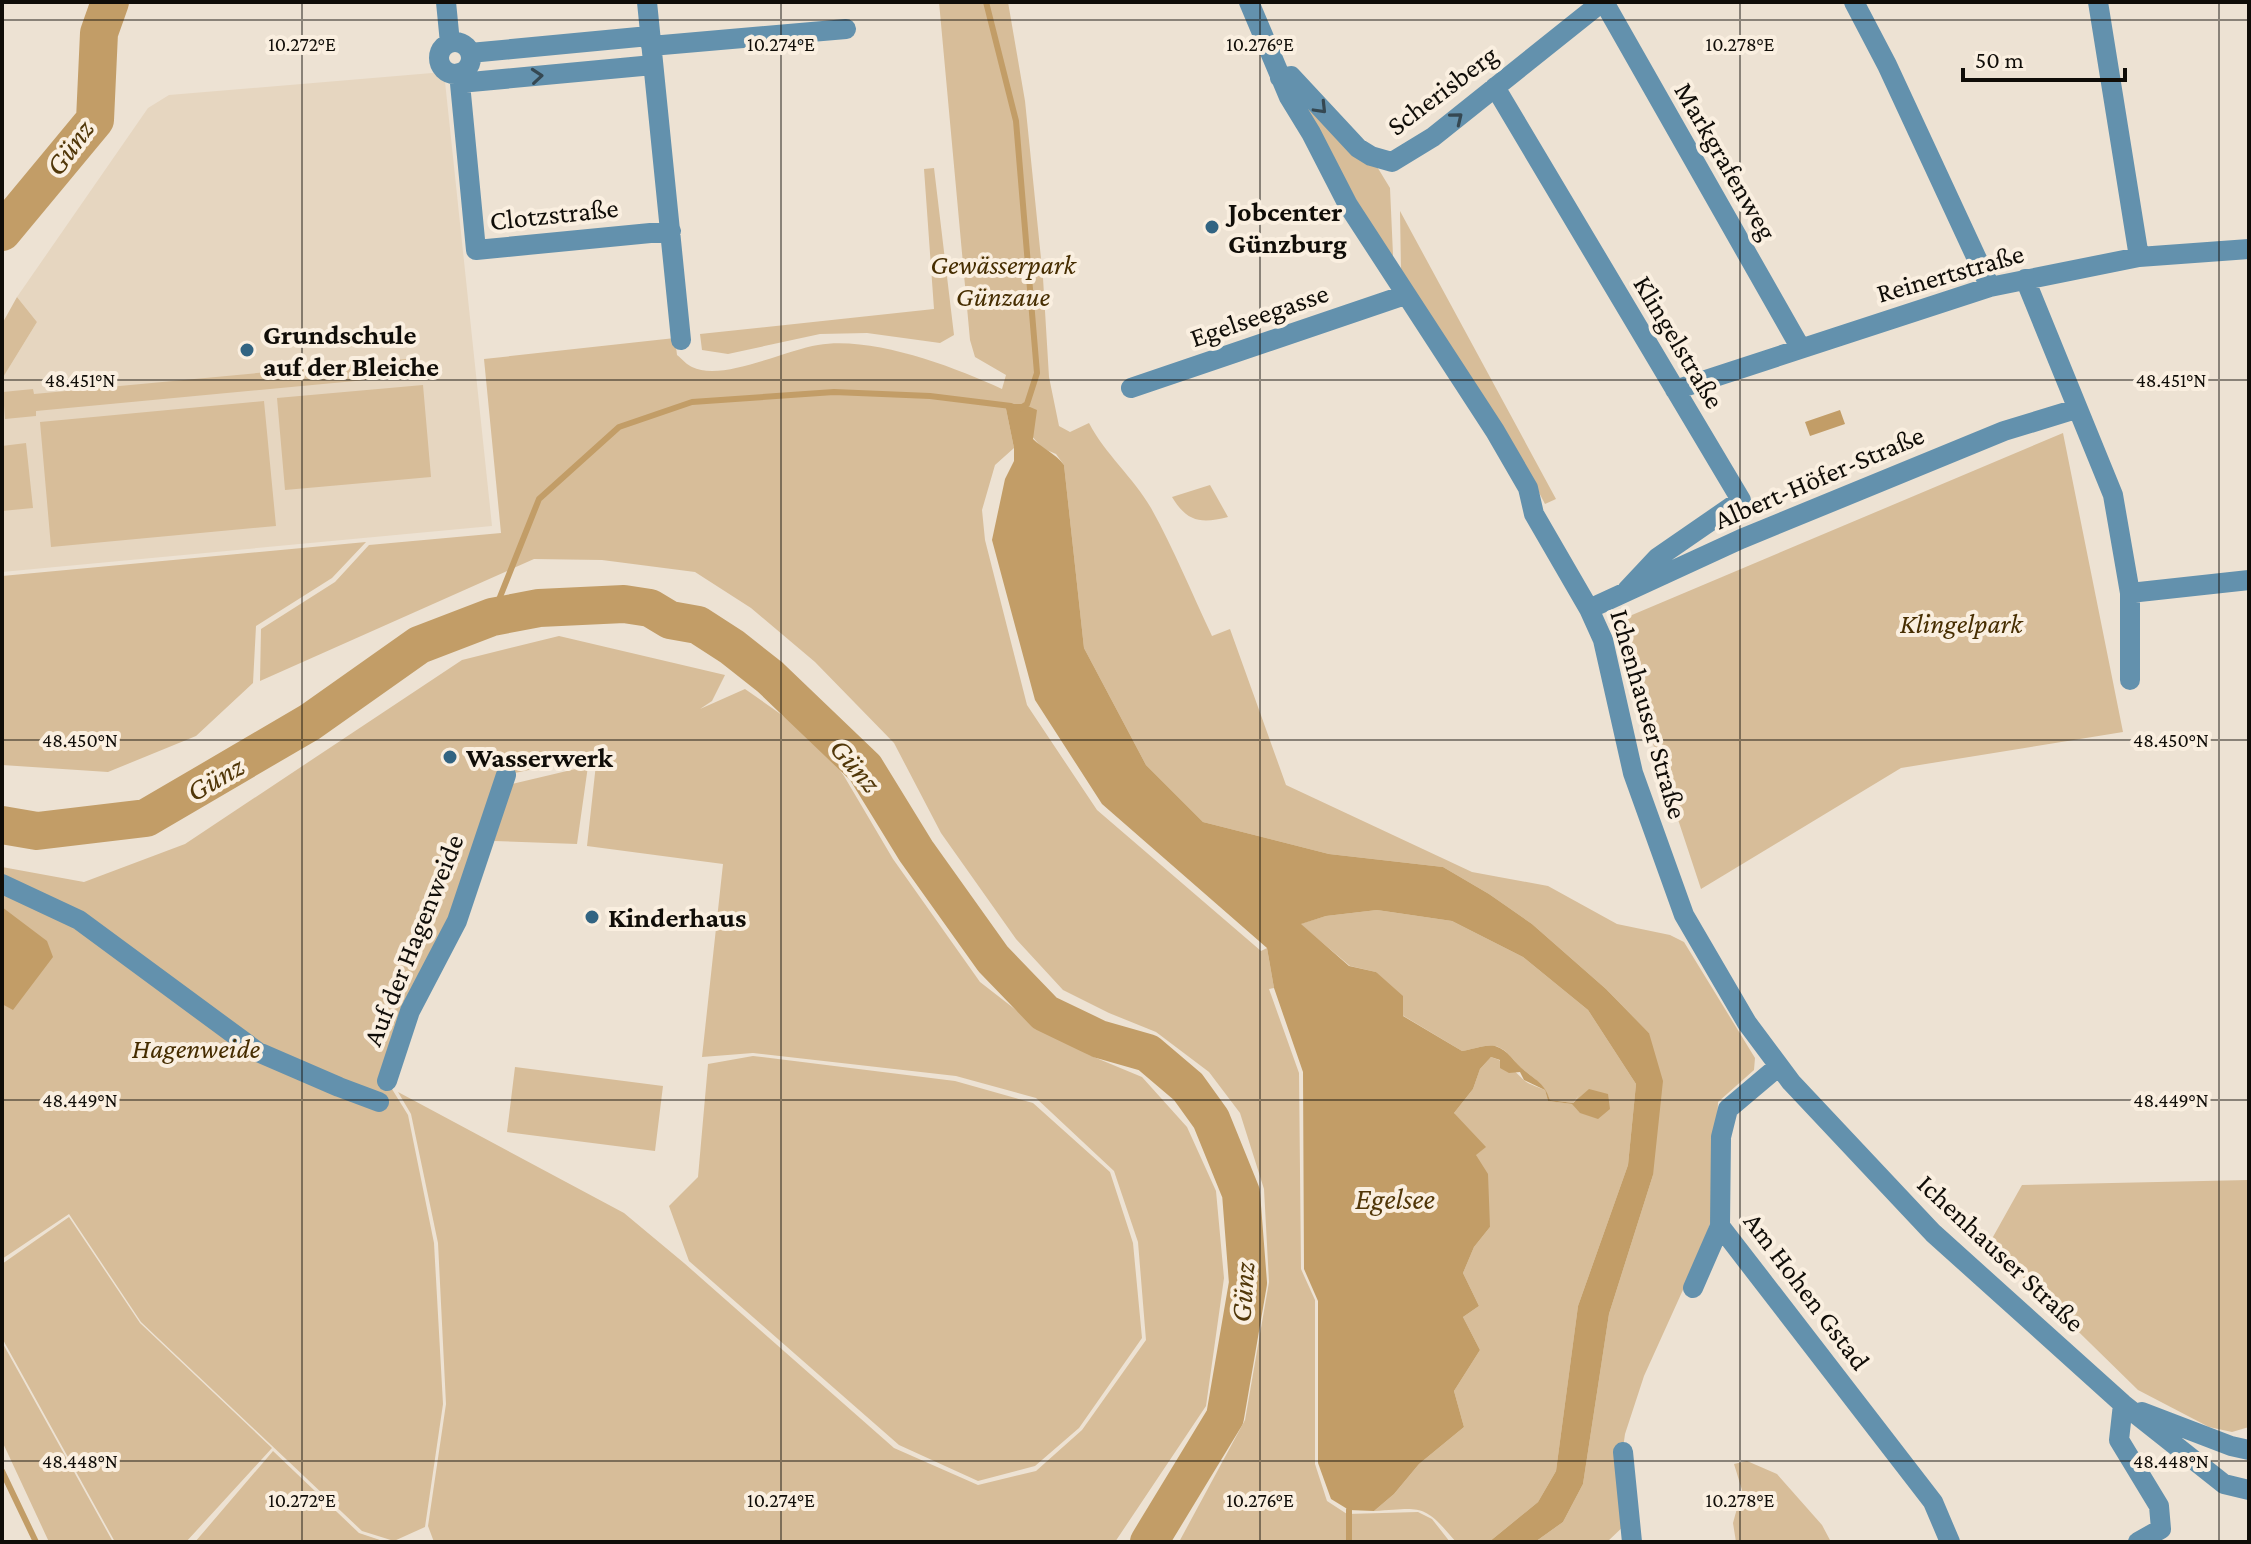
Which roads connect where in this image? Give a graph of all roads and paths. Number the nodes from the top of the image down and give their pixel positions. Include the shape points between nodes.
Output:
1 (446, 2) edge
2 (647, 2) edge
3 (1249, 2) edge
4 (1603, 2) edge
5 (1854, 2) edge
6 (2098, 2) edge
7 (846, 29) dead end
8 (450, 43) junction
9 (651, 49) junction
10 (470, 53) junction
11 (459, 78) junction
12 (1280, 78) junction
13 (1495, 87) junction
14 (671, 231) junction
15 (2249, 249) edge
16 (2139, 257) junction
17 (2025, 279) junction
18 (1990, 287) junction
19 (1405, 295) junction
20 (681, 340) dead end
21 (1800, 347) junction
22 (1131, 388) dead end
23 (1675, 390) junction
24 (2076, 409) junction
25 (2249, 580) edge
26 (1627, 590) junction
27 (2130, 593) junction
28 (1589, 609) junction
29 (2130, 680) dead end
30 (506, 775) dead end
31 (2, 884) edge
32 (1779, 1066) junction
33 (387, 1081) dead end
34 (379, 1102) dead end
35 (1720, 1226) junction
36 (1693, 1288) dead end
37 (2123, 1404) junction
38 (2249, 1450) edge
39 (1623, 1452) dead end
40 (2249, 1490) edge
41 (1632, 1542) edge
42 (1950, 1542) edge
43 (2138, 1542) edge

1 - 8 street
2 - 9 street
3 - 12 street, Ichenhauser Straße
4 - 13 street, Scherisberg
4 - 21 street, Markgrafenweg
5 - 18 street
6 - 16 street
7 - 9 street
8 - 10 street via 460,43
8 - 11 street via 440,54 441,64
9 - 10 street
11 -> 9 street
9 - 14 street
10 - 11 street
11 - 14 street, Clotzstraße via 476,250
12 -> 13 street, Scherisberg via 1291,76 1358,148 1392,162
12 - 19 street, Ichenhauser Straße via 1348,205
13 - 23 street, Klingelstraße
14 - 20 street
15 - 16 street, Reinertstraße
16 - 17 street, Reinertstraße
17 - 18 street, Reinertstraße
17 - 24 street
18 - 21 street, Reinertstraße
19 - 22 street, Egelseegasse
19 - 28 street, Ichenhauser Straße via 1495,431 1528,488 1534,514
21 - 23 street, Reinertstraße
23 - 26 street, Klingelstraße via 1741,500 1657,558
24 - 26 street, Albert-Höfer-Straße via 2004,431
24 - 27 street via 2113,495
25 - 27 street
26 - 28 street, Albert-Höfer-Straße
27 - 29 street
28 - 32 street, Ichenhauser Straße via 1603,640 1633,773 1684,915 1747,1023
30 - 33 street, Auf der Hagenweide via 457,921 410,1011
31 - 34 street via 79,920 258,1052
32 - 35 street, Am Hohen Gstad via 1728,1109 1721,1137
32 - 37 street, Ichenhauser Straße via 1933,1233
35 - 36 street
35 - 42 street, Am Hohen Gstad via 1933,1502
37 - 38 street, Ichenhauser Straße
37 - 40 street, Ichenhauser Straße via 2224,1484
37 - 43 street via 2119,1440 2159,1506 2161,1529
39 - 41 street

